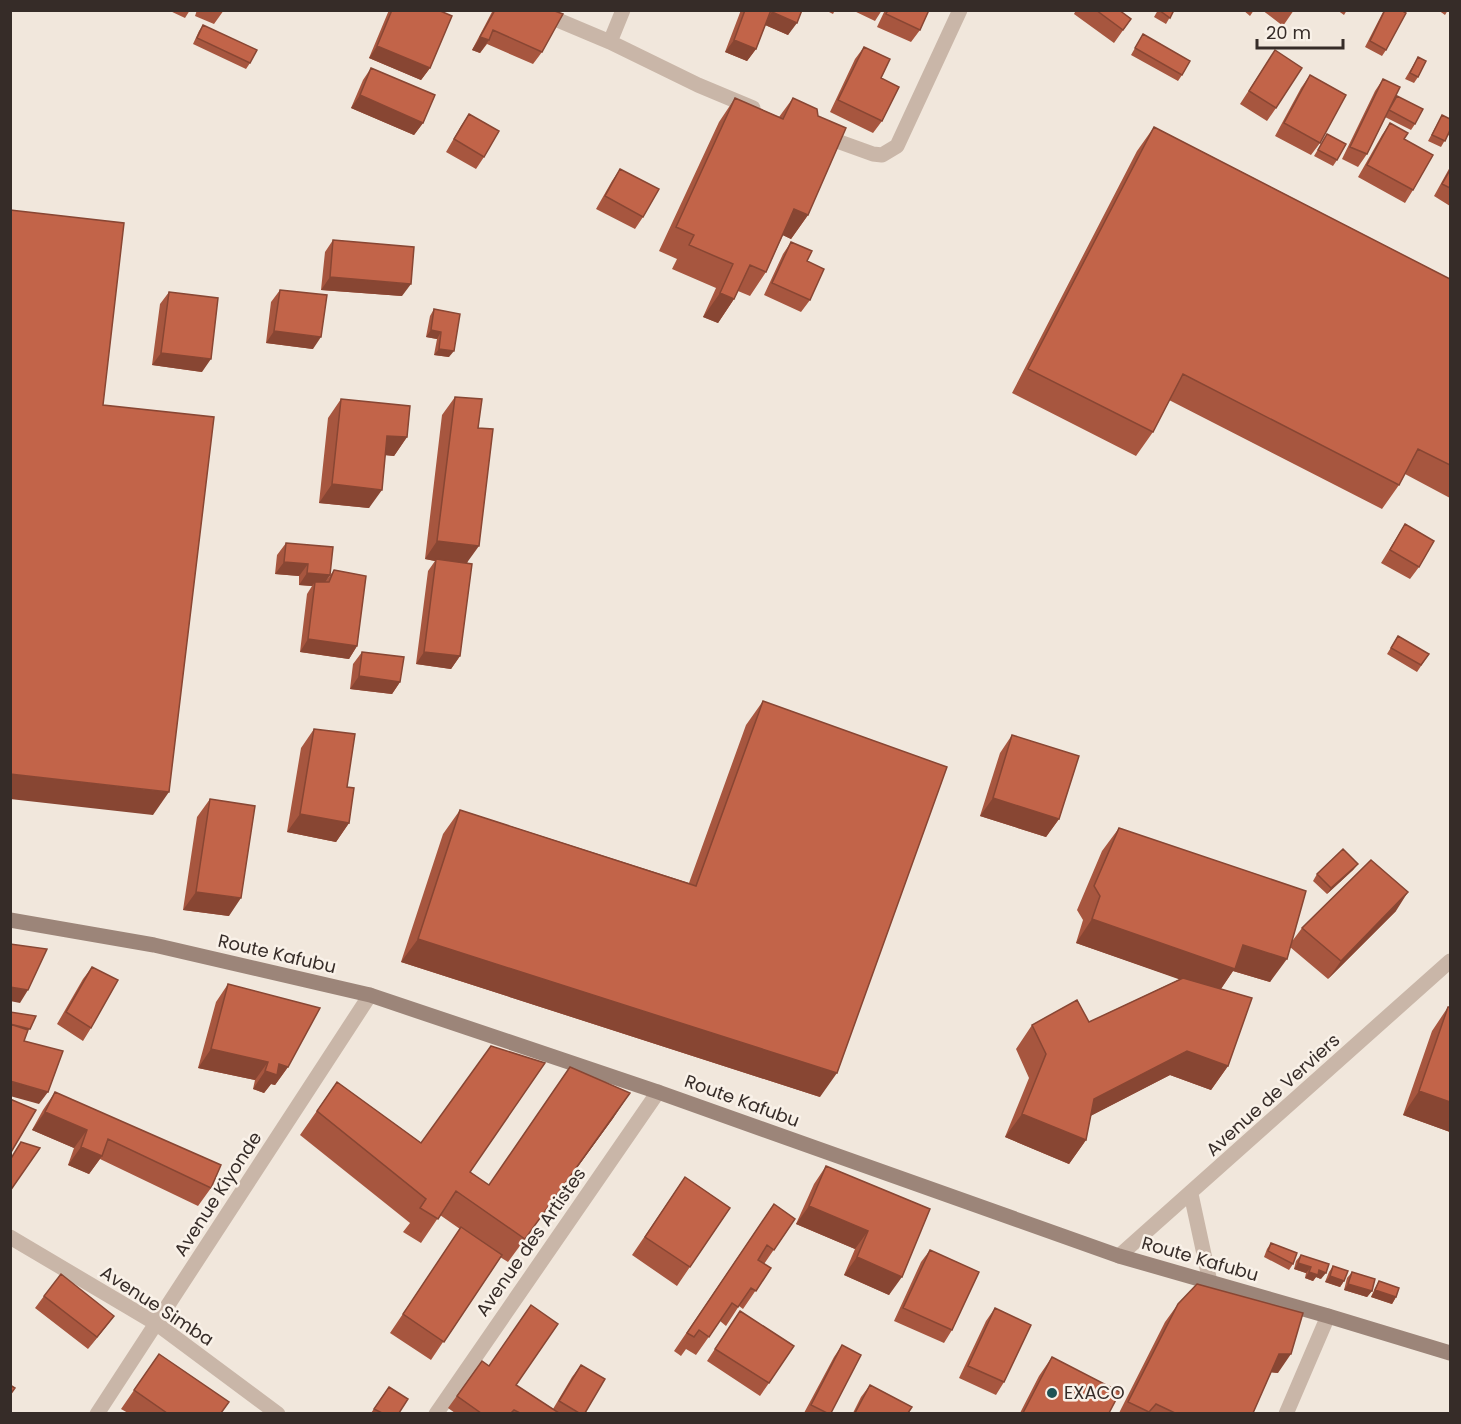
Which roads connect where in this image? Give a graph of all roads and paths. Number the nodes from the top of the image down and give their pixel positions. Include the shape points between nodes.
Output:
1 (534, 10) edge
2 (623, 10) edge
3 (960, 10) edge
4 (610, 42) junction
5 (763, 112) edge
6 (806, 129) edge
7 (10, 920) edge
8 (1450, 961) edge
9 (370, 995) junction
10 (658, 1092) junction
11 (1191, 1194) junction
12 (10, 1237) edge
13 (1119, 1256) junction
14 (1210, 1282) junction
15 (1328, 1316) junction
16 (157, 1324) junction
17 (1450, 1353) edge
18 (97, 1413) edge
19 (278, 1413) edge
20 (436, 1413) edge
21 (1286, 1413) edge

1 - 4 street
2 - 4 street
3 - 6 street via 897,146 882,155 873,154
4 - 5 street
7 - 9 main road, Route Kafubu via 154,945
8 - 11 street, Avenue de Verviers
9 - 10 main road, Route Kafubu
9 - 16 street, Avenue Kiyonde
10 - 13 main road, Route Kafubu
10 - 20 street, Avenue des Artistes
11 - 13 street, Avenue de Verviers
11 - 14 street
12 - 16 street, Avenue Simba
13 - 14 main road, Route Kafubu
14 - 15 main road, Route Kafubu
15 - 17 main road, Route Kafubu
15 - 21 street
16 - 18 street, Avenue Kiyonde
16 - 19 street, Avenue Simba

